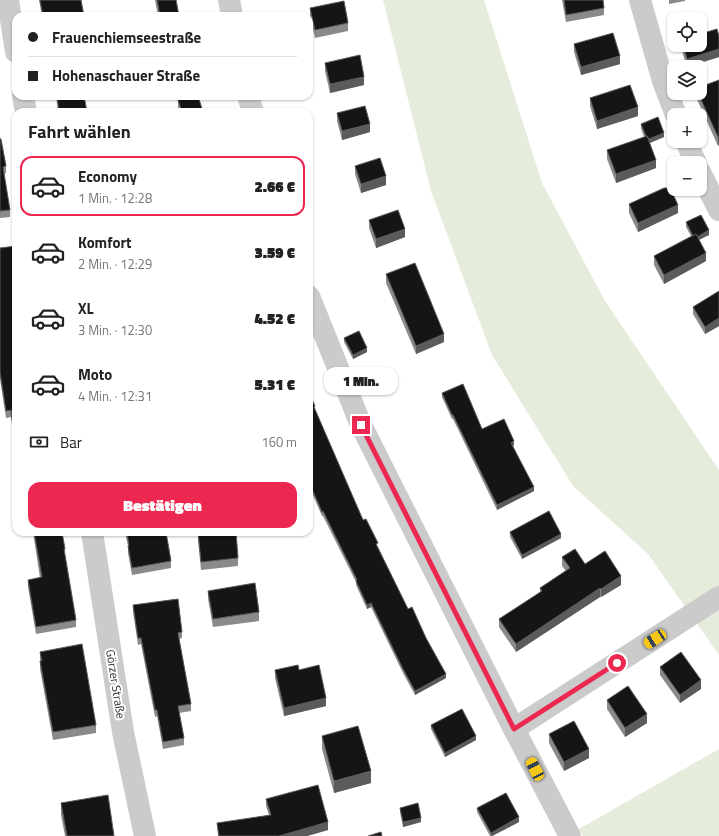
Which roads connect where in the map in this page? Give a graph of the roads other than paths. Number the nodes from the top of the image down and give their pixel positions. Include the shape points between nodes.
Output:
1 (8, 0) edge
2 (229, 0) edge
3 (640, 0) edge
4 (231, 12) edge
5 (12, 26) edge
6 (673, 108) edge
7 (707, 186) edge
8 (719, 210) edge
9 (313, 306) edge
10 (93, 536) edge
11 (719, 597) edge
12 (514, 729) junction
13 (145, 836) edge
14 (570, 836) edge

1 - 5 street
2 - 4 street
3 - 6 street
7 - 8 street
9 - 12 street via 361,425
10 - 13 street, Görzer Straße via 123,732
11 - 12 street
12 - 14 street

